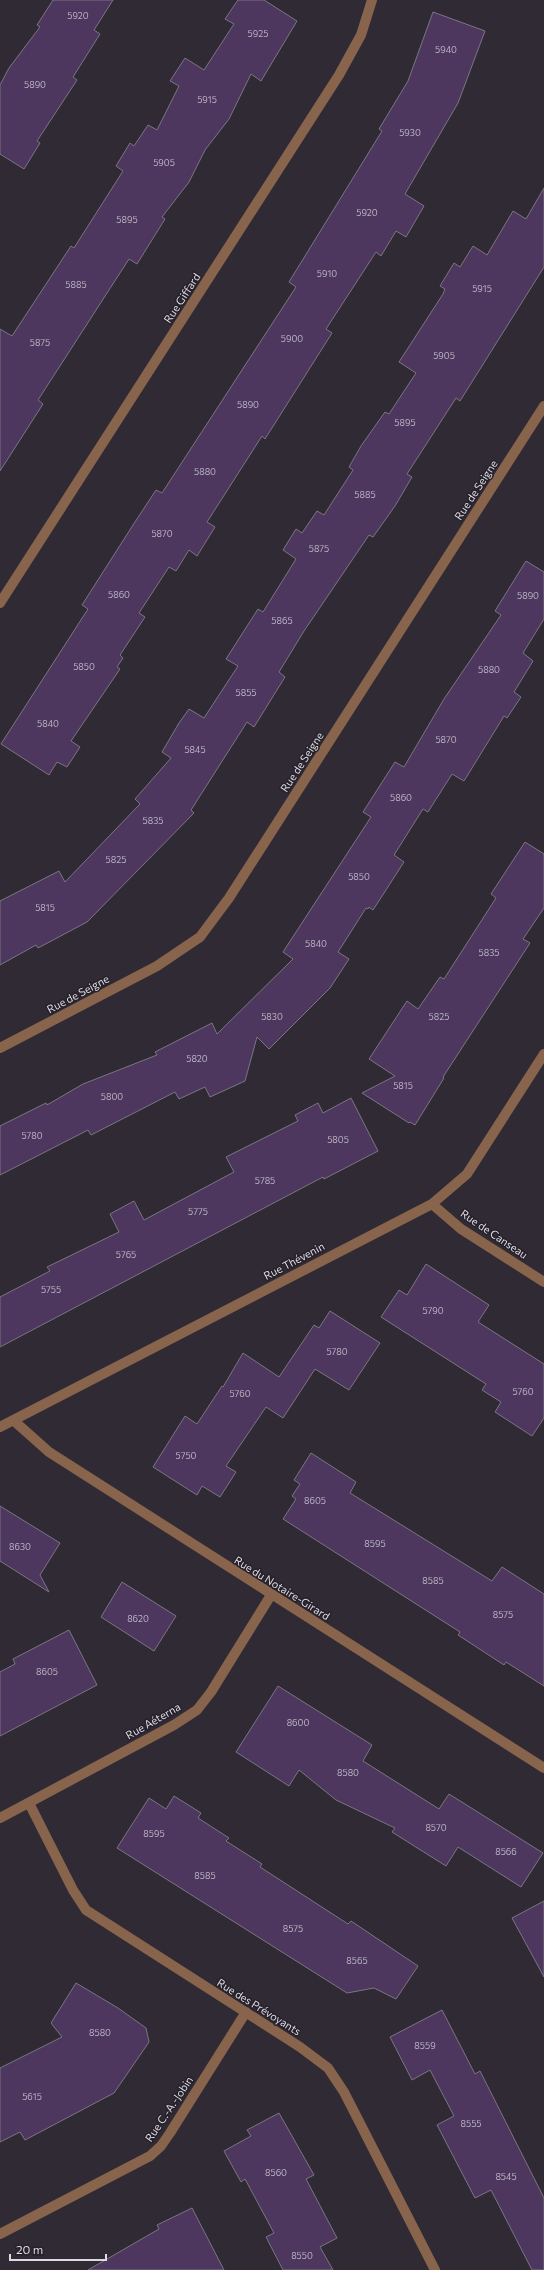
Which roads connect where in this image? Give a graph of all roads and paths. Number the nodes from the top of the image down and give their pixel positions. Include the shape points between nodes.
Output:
1 (372, 0) edge
2 (544, 406) edge
3 (0, 603) edge
4 (0, 1048) edge
5 (544, 1054) edge
6 (432, 1204) junction
7 (544, 1282) edge
8 (13, 1420) junction
9 (0, 1427) edge
10 (271, 1595) junction
11 (544, 1768) edge
12 (29, 1803) junction
13 (0, 1818) edge
14 (246, 2012) junction
15 (0, 2234) edge
16 (435, 2270) edge

1 - 3 street, Rue Giffard via 361,35 339,75
2 - 4 street, Rue de Seigne via 233,892 200,938 157,966
5 - 6 street, Rue Thévenin via 467,1174
6 - 7 street, Rue de Canseau via 461,1229
6 - 8 street, Rue Thévenin
8 - 9 street, Rue Thévenin
8 - 10 street, Rue du Notaire-Girard via 49,1452
10 - 11 street, Rue du Notaire-Girard
10 - 12 street, Rue Aéterna via 212,1692 197,1710
12 - 13 street, Rue Aéterna
12 - 14 street, Rue des Prévoyants via 73,1890 86,1910
14 - 15 street, Rue C.-A.-Jobin via 170,2133 150,2156
14 - 16 street, Rue des Prévoyants via 328,2068 344,2092

